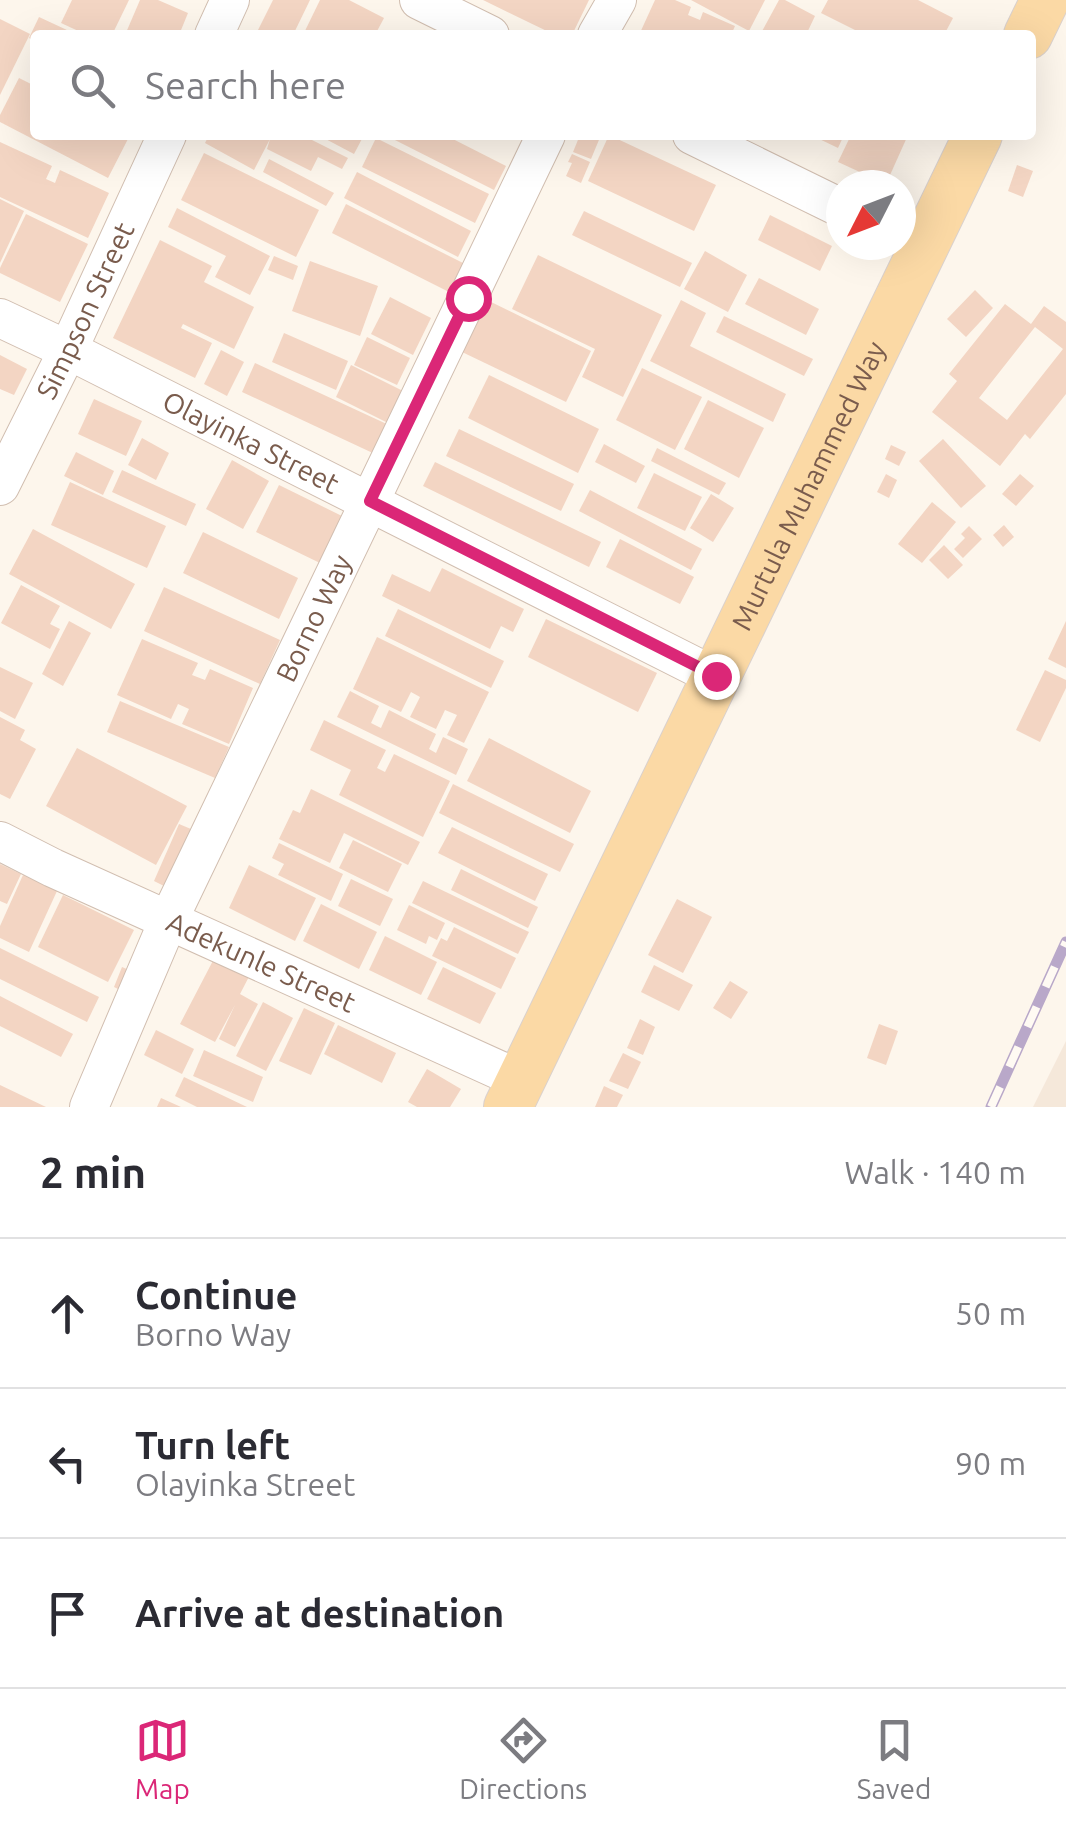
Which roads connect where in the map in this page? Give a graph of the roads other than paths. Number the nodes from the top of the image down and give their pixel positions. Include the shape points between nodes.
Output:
1 (230, 0) edge
2 (419, 0) edge
3 (617, 0) edge
4 (1045, 0) edge
5 (216, 30) edge
6 (480, 30) edge
7 (600, 30) edge
8 (1030, 30) edge
9 (165, 140) edge
10 (544, 140) edge
11 (702, 140) edge
12 (975, 140) edge
13 (826, 201) edge
14 (916, 235) edge
15 (903, 260) edge
16 (0, 318) edge
17 (68, 350) junction
18 (0, 486) edge
19 (370, 501) junction
20 (716, 676) junction
21 (0, 841) edge
22 (169, 919) junction
23 (515, 1094) edge
24 (89, 1107) edge

1 - 5 street
2 - 6 street
3 - 7 street
4 - 8 main road
9 - 17 street, Simpson Street
10 - 19 street, Borno Way
11 - 13 street
12 - 14 main road, Murtula Muhammed Way
15 - 20 main road, Murtula Muhammed Way
16 - 17 street, Olayinka Street
17 - 18 street, Simpson Street
17 - 19 street, Olayinka Street
19 - 20 street, Olayinka Street
19 - 22 street, Borno Way
20 - 23 main road, Murtula Muhammed Way
21 - 22 street, Adekunle Street
22 - 23 street, Adekunle Street
22 - 24 street, Borno Way

